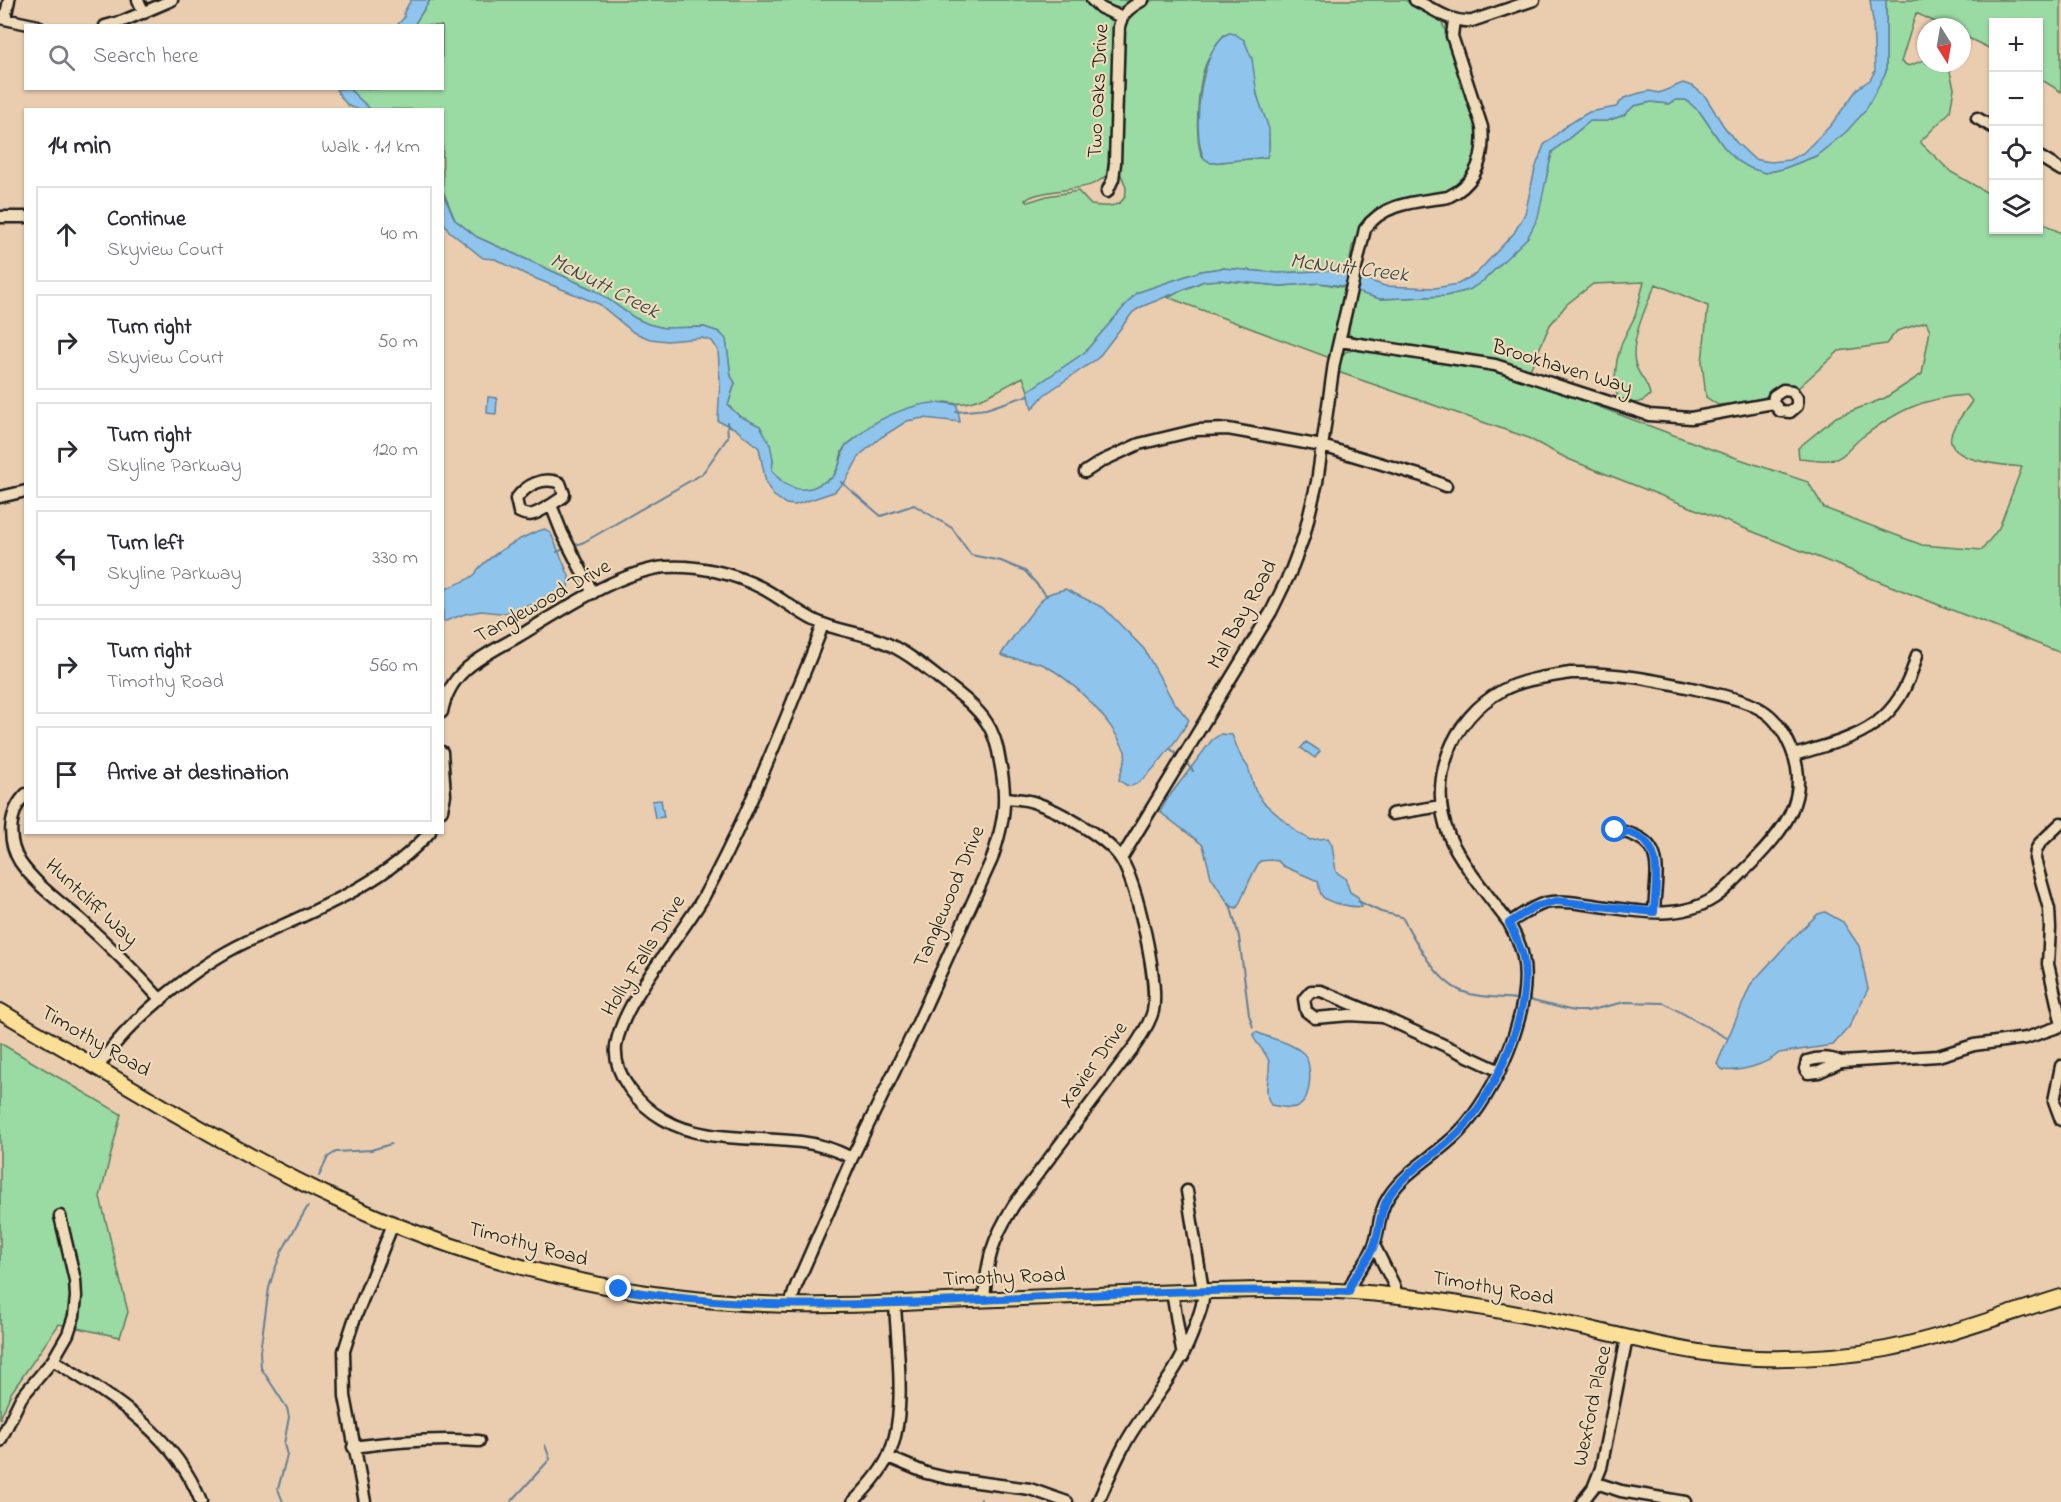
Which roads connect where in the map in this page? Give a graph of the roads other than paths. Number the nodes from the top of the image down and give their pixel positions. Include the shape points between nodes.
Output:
1 (9, 0) edge
2 (138, 0) edge
3 (171, 0) edge
4 (1092, 0) edge
5 (1143, 0) edge
6 (1415, 0) edge
7 (1534, 0) edge
8 (144, 13) junction
9 (1121, 17) junction
10 (3, 19) edge
11 (1454, 20) junction
12 (28, 24) edge
13 (111, 24) edge
14 (1977, 118) dead end
15 (1991, 126) edge
16 (2043, 159) edge
17 (2061, 170) edge
18 (1107, 192) dead end
19 (0, 217) edge
20 (24, 217) edge
21 (1340, 341) junction
22 (1773, 403) dead end
23 (1322, 446) junction
24 (1085, 472) dead end
25 (1446, 486) dead end
26 (24, 491) edge
27 (0, 497) edge
28 (551, 505) dead end
29 (593, 593) junction
30 (823, 624) junction
31 (1917, 655) dead end
32 (444, 701) edge
33 (1794, 755) junction
34 (444, 781) edge
35 (24, 797) edge
36 (1006, 798) junction
37 (444, 800) edge
38 (1442, 806) junction
39 (1392, 814) dead end
40 (2061, 823) edge
41 (1615, 830) dead end
42 (428, 834) edge
43 (1121, 859) junction
44 (1654, 912) junction
45 (1509, 923) junction
46 (161, 1000) junction
47 (0, 1011) edge
48 (1383, 1017) junction
49 (2061, 1021) edge
50 (2061, 1026) edge
51 (1841, 1062) dead end
52 (2061, 1066) edge
53 (98, 1068) junction
54 (1500, 1071) junction
55 (2061, 1120) edge
56 (852, 1158) junction
57 (1187, 1191) dead end
58 (60, 1216) dead end
59 (393, 1224) junction
60 (1374, 1245) junction
61 (1203, 1291) junction
62 (1349, 1292) junction
63 (1172, 1293) junction
64 (1397, 1295) junction
65 (2061, 1297) edge
66 (984, 1300) junction
67 (896, 1304) junction
68 (790, 1305) junction
69 (1627, 1338) junction
70 (1183, 1358) junction
71 (53, 1360) junction
72 (0, 1441) edge
73 (479, 1441) dead end
74 (353, 1447) junction
75 (888, 1457) junction
76 (1596, 1482) junction
77 (201, 1502) edge
78 (365, 1502) edge
79 (853, 1502) edge
80 (1067, 1502) edge
81 (1098, 1502) edge
82 (1582, 1502) edge
83 (1685, 1502) edge

1 - 10 street
2 - 8 street
3 - 8 street
4 - 9 street
5 - 9 street, Two Oaks Drive
6 - 11 street
7 - 11 street via 1472,21
8 - 13 street
9 - 18 street, Two Oaks Drive via 1115,163
10 - 12 street
11 - 21 street, Mal Bay Road via 1452,36 1482,127 1481,159 1469,179 1448,197 1397,206 1371,220 1355,266
14 - 15 street
16 - 17 street
19 - 20 street
21 - 22 street, Brookhaven Way via 1495,365 1649,415 1690,418
21 - 23 street, Mal Bay Road
23 - 24 street via 1228,429 1197,430 1138,444
23 - 25 street
23 - 43 street, Mal Bay Road via 1304,536 1290,573 1271,612
26 - 27 street
28 - 29 street
29 - 30 street, Tanglewood Drive via 651,569 696,568 746,580
29 - 32 street, Tanglewood Drive via 463,671
30 - 36 street, Tanglewood Drive via 893,646 968,701 993,735
30 - 56 street, Holly Falls Drive via 735,835 703,898 629,1012 618,1038 616,1059 625,1081 642,1103 678,1127 710,1134 802,1142
31 - 33 street via 1905,690 1875,723 1845,740
33 - 38 street via 1767,713 1743,700 1618,674 1570,674 1516,685 1473,712 1447,754
33 - 44 street via 1797,783 1793,810 1771,843 1703,904 1677,912
34 - 37 street
35 - 46 street, Huntcliff Way via 11,826 20,861
36 - 43 street, Xavier Drive via 1032,802 1058,814 1096,835
36 - 56 street, Tanglewood Drive via 999,837 980,887
38 - 39 street
38 - 45 street via 1453,844
40 - 49 street via 2040,843 2035,859 2049,909 2048,964
41 - 44 street via 1638,836 1653,851
42 - 46 street via 372,880 226,953
43 - 66 street, Xavier Drive via 1149,954 1152,1012 1136,1044 1005,1218 991,1250
44 - 45 street via 1556,901 1534,907
45 - 54 street via 1523,956 1524,988
46 - 53 street via 123,1034
47 - 53 main road, Timothy Road
48 - 48 street via 1321,991 1311,991 1304,999 1306,1011 1315,1018
48 - 54 street
50 - 51 street via 2026,1038 1974,1045 1938,1056
52 - 55 street via 2054,1101
53 - 59 main road, Timothy Road via 263,1164
54 - 60 street via 1476,1113 1388,1197
56 - 68 street, Tanglewood Drive
57 - 61 street
58 - 71 street via 76,1297 68,1334
59 - 68 main road, Timothy Road via 508,1264 601,1286
59 - 74 street via 344,1351 345,1396
60 - 62 street
60 - 64 street
61 - 62 main road, Timothy Road
61 - 63 main road, Timothy Road
61 - 70 street via 1202,1306
62 - 64 main road, Timothy Road
63 - 66 main road, Timothy Road
63 - 70 street
64 - 69 main road, Timothy Road via 1480,1306
65 - 69 main road, Timothy Road via 1923,1340 1844,1355 1737,1357
66 - 67 main road, Timothy Road
67 - 68 main road, Timothy Road
67 - 75 street via 899,1406 898,1425
69 - 76 street, Wexford Place
70 - 81 street via 1137,1424
71 - 72 street via 25,1392
71 - 77 street via 104,1391 164,1442 183,1465
73 - 74 street via 403,1440
74 - 78 street
75 - 79 street
75 - 80 street via 926,1473 1030,1489
76 - 82 street, Wexford Place
76 - 83 street, Wexford Place via 1621,1491

